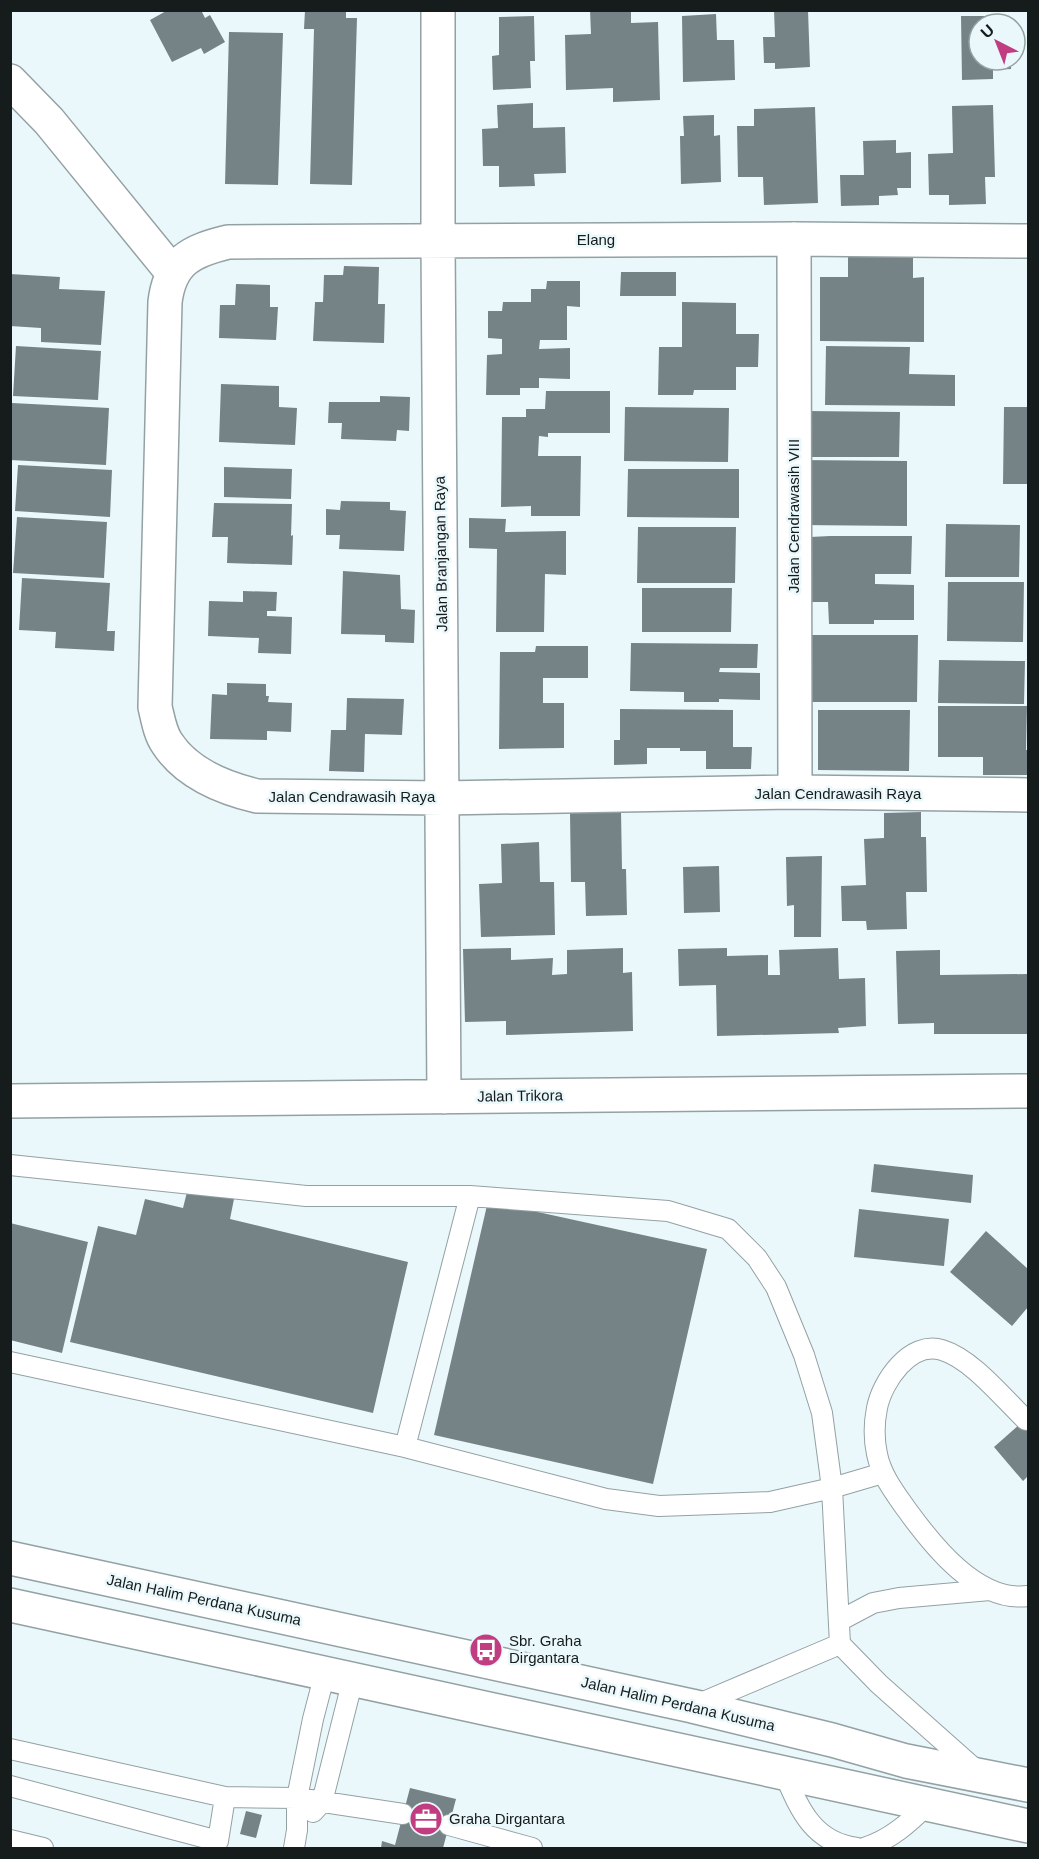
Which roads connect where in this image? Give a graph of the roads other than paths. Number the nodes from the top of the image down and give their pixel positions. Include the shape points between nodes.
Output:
1 (438, 10) edge
2 (10, 81) edge
3 (794, 239) junction
4 (438, 241) junction
5 (1029, 241) edge
6 (172, 272) junction
7 (795, 792) junction
8 (1029, 795) edge
9 (443, 798) junction
10 (1029, 1091) edge
11 (444, 1097) junction
12 (10, 1101) edge
13 (10, 1165) edge
14 (470, 1196) junction
15 (10, 1362) edge
16 (1026, 1420) dead end
17 (405, 1447) junction
18 (883, 1473) junction
19 (832, 1488) junction
20 (10, 1558) edge
21 (990, 1590) junction
22 (1029, 1596) edge
23 (10, 1605) edge
24 (839, 1621) junction
25 (840, 1644) junction
26 (339, 1676) junction
27 (692, 1706) junction
28 (10, 1749) edge
29 (784, 1773) junction
30 (980, 1774) junction
31 (1029, 1785) edge
32 (10, 1786) edge
33 (225, 1797) junction
34 (297, 1798) junction
35 (322, 1802) junction
36 (928, 1804) junction
37 (404, 1814) dead end
38 (449, 1825) dead end
39 (1025, 1828) edge
40 (10, 1839) edge
41 (296, 1839) edge
42 (820, 1842) edge
43 (216, 1845) edge
44 (43, 1848) edge
45 (532, 1848) edge
46 (857, 1848) edge
47 (864, 1848) edge

1 - 4 street, Jalan Branjangan Raya
2 - 6 street via 49,121
3 - 4 street, Elang
3 - 5 street, Elang
3 - 7 street, Jalan Cendrawasih VIII
4 - 6 street, Elang via 228,242 188,257
4 - 9 street, Jalan Branjangan Raya
6 - 9 street, Jalan Cendrawasih Raya via 165,302 155,707 166,742 200,774 228,789 257,796
7 - 8 street, Jalan Cendrawasih Raya
7 - 9 street, Jalan Cendrawasih Raya
9 - 11 street, Jalan Branjangan Raya
10 - 11 street, Jalan Trikora
11 - 12 street, Jalan Trikora
13 - 14 lane via 306,1196
14 - 17 lane
14 - 19 lane via 668,1211 728,1229 757,1258 776,1287 804,1355 822,1413
15 - 17 lane
16 - 18 lane via 954,1355 940,1349 916,1353 894,1372 877,1408 874,1431
17 - 19 lane via 606,1499 659,1506 770,1502
18 - 19 lane
18 - 21 lane via 935,1545 957,1569
19 - 24 lane
20 - 27 street, Jalan Halim Perdana Kusuma
21 - 22 lane via 1009,1596
21 - 24 lane via 873,1603
23 - 26 street
24 - 25 lane
25 - 27 lane
25 - 30 lane
26 - 29 street
26 - 34 lane via 313,1719
26 - 35 lane
27 - 30 street, Jalan Halim Perdana Kusuma via 906,1761
28 - 33 lane
29 - 36 street
29 - 42 lane
30 - 31 street, Jalan Halim Perdana Kusuma
32 - 43 lane
33 - 34 lane
33 - 43 lane
34 - 35 lane
34 - 41 lane
35 - 37 lane
35 - 41 lane
36 - 39 street
36 - 47 lane via 897,1832
38 - 45 lane
40 - 44 lane
42 - 46 lane

